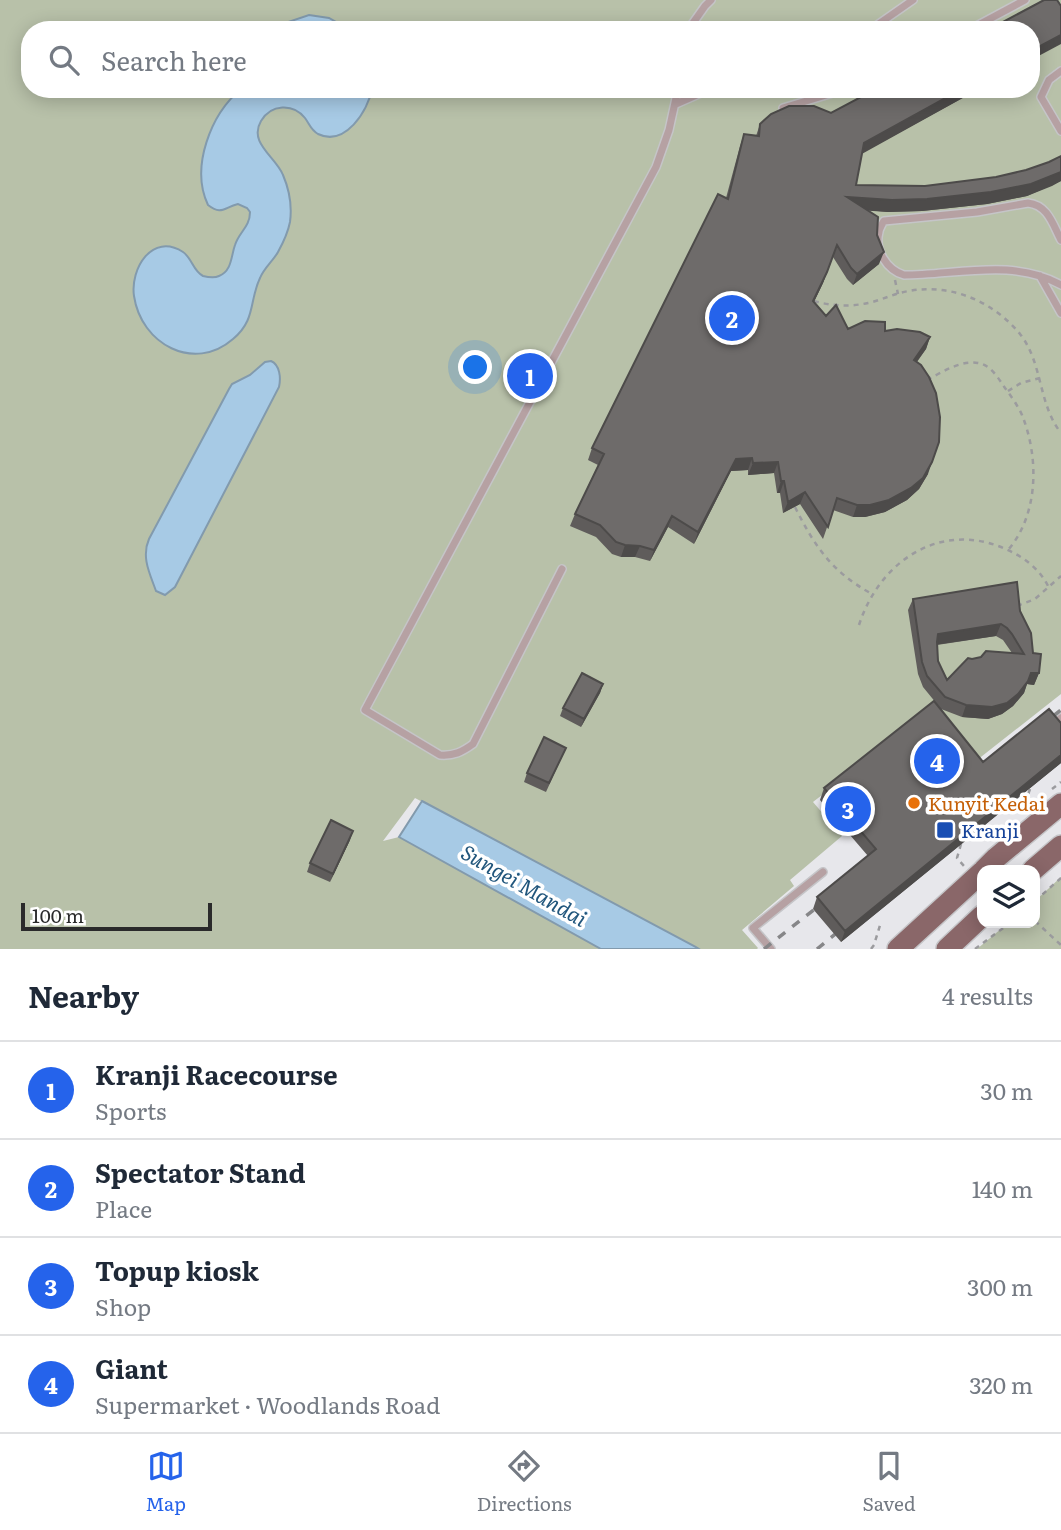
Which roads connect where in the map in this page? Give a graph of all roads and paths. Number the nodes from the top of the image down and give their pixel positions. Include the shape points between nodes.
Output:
1 (711, 0) edge
2 (913, 0) edge
3 (1025, 0) edge
4 (694, 21) edge
5 (883, 21) edge
6 (986, 21) edge
7 (1061, 71) edge
8 (677, 98) edge
9 (690, 98) edge
10 (816, 98) edge
11 (676, 104) junction
12 (783, 108) edge
13 (1061, 131) edge
14 (1061, 240) edge
15 (1040, 275) junction
16 (1061, 285) edge
17 (814, 301) edge
18 (1061, 313) edge
19 (1040, 378) junction
20 (921, 383) edge
21 (1008, 391) junction
22 (1061, 433) edge
23 (795, 507) edge
24 (1008, 550) junction
25 (562, 569) dead end
26 (1061, 576) edge
27 (1049, 588) junction
28 (872, 594) junction
29 (1014, 607) edge
30 (859, 625) dead end
31 (1061, 718) edge
32 (1061, 727) edge
33 (1030, 789) edge
34 (1025, 803) dead end
35 (1061, 804) edge
36 (961, 844) edge
37 (1061, 846) edge
38 (989, 865) edge
39 (1039, 865) edge
40 (977, 871) edge
41 (823, 872) dead end
42 (977, 878) edge
43 (1061, 878) edge
44 (1040, 897) edge
45 (977, 921) edge
46 (880, 922) dead end
47 (1040, 925) edge
48 (1003, 928) edge
49 (1061, 944) edge
50 (771, 949) edge
51 (871, 949) edge
52 (898, 949) edge
53 (947, 949) edge
54 (975, 949) edge
55 (1058, 949) edge

1 - 4 lane
2 - 5 lane
3 - 6 lane
7 - 13 lane via 1049,80 1041,97
8 - 11 lane
9 - 11 lane
10 - 12 lane
11 - 25 lane via 664,146 642,194 365,710 440,755 462,752 473,744
14 - 15 lane via 1048,214 1028,203 884,221 879,231 878,245 885,262 904,275 1006,270
15 - 16 lane
15 - 18 lane
17 - 19 path via 853,306 910,290 965,295 988,305 1021,335
19 - 21 path
19 - 22 path via 1050,416
20 - 21 path via 954,366 976,362 996,374
21 - 24 path via 1027,431 1033,466 1026,518
23 - 28 path via 830,564
24 - 27 path via 1033,566
24 - 28 path via 968,540 934,544 900,562
26 - 27 path
27 - 29 path
28 - 30 path
31 - 32 lane via 1057,721
33 - 34 path
35 - 38 main road
36 - 40 path via 957,858
37 - 39 main road
41 - 50 lane via 753,928
42 - 52 main road
43 - 44 path
45 - 53 main road
46 - 51 path
47 - 49 path
48 - 54 path
49 - 55 path

